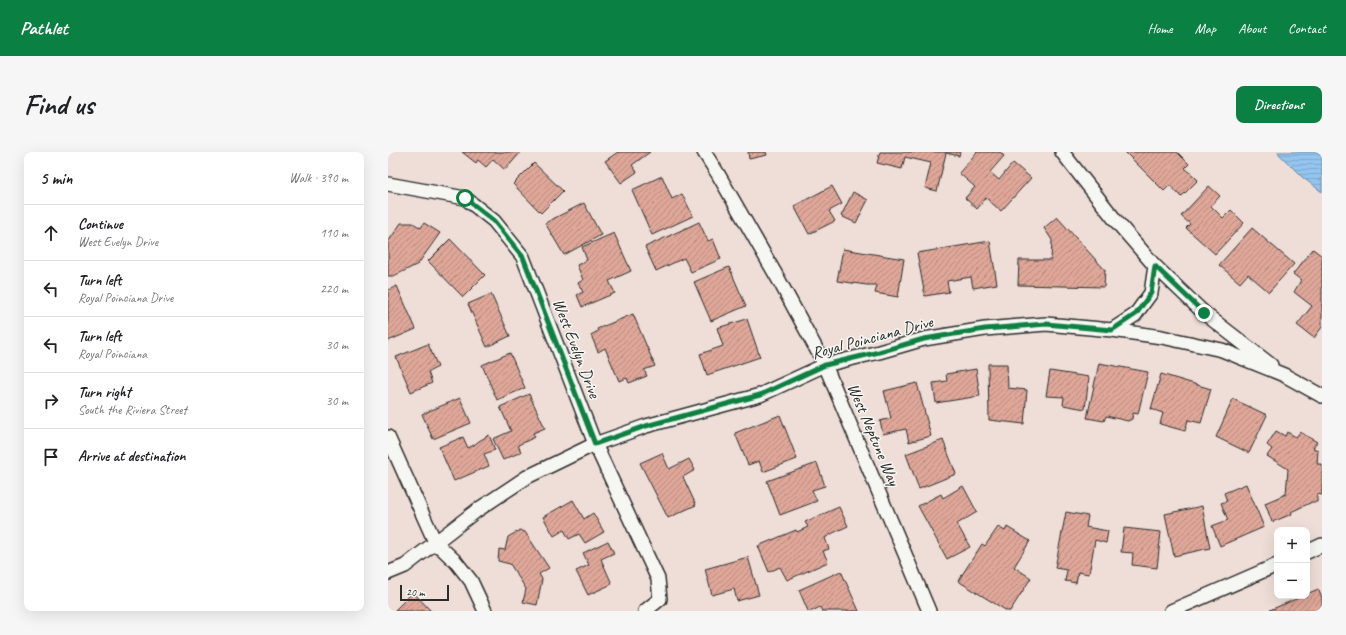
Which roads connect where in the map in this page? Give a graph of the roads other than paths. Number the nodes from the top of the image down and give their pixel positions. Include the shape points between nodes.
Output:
1 (704, 152) edge
2 (1062, 152) edge
3 (388, 184) edge
4 (1155, 266) junction
5 (1112, 330) junction
6 (825, 365) junction
7 (1284, 375) junction
8 (1322, 396) edge
9 (388, 437) edge
10 (595, 444) junction
11 (435, 542) junction
12 (1322, 545) edge
13 (1310, 551) edge
14 (1274, 566) edge
15 (388, 574) edge
16 (485, 611) edge
17 (645, 611) edge
18 (929, 611) edge
19 (1171, 611) edge

1 - 6 street, West Neptune Way
2 - 4 street
3 - 10 street, West Evelyn Drive via 465,198 494,221 523,257
4 - 5 street via 1151,293 1136,314
4 - 7 street via 1204,313
5 - 6 street, Royal Poinciana Drive via 1046,324 985,329 924,339
5 - 7 street, Royal Poinciana Drive via 1162,337 1222,350
6 - 10 street, Royal Poinciana Drive via 760,395 646,426
6 - 18 street, West Neptune Way
7 - 8 street, Royal Poinciana Drive
9 - 11 street
10 - 11 street, Royal Poinciana Drive via 527,477
10 - 17 street, West Evelyn Drive via 658,579 660,599
11 - 15 street, Royal Poinciana Drive via 405,566
11 - 16 street via 471,581
12 - 13 street
14 - 19 street

